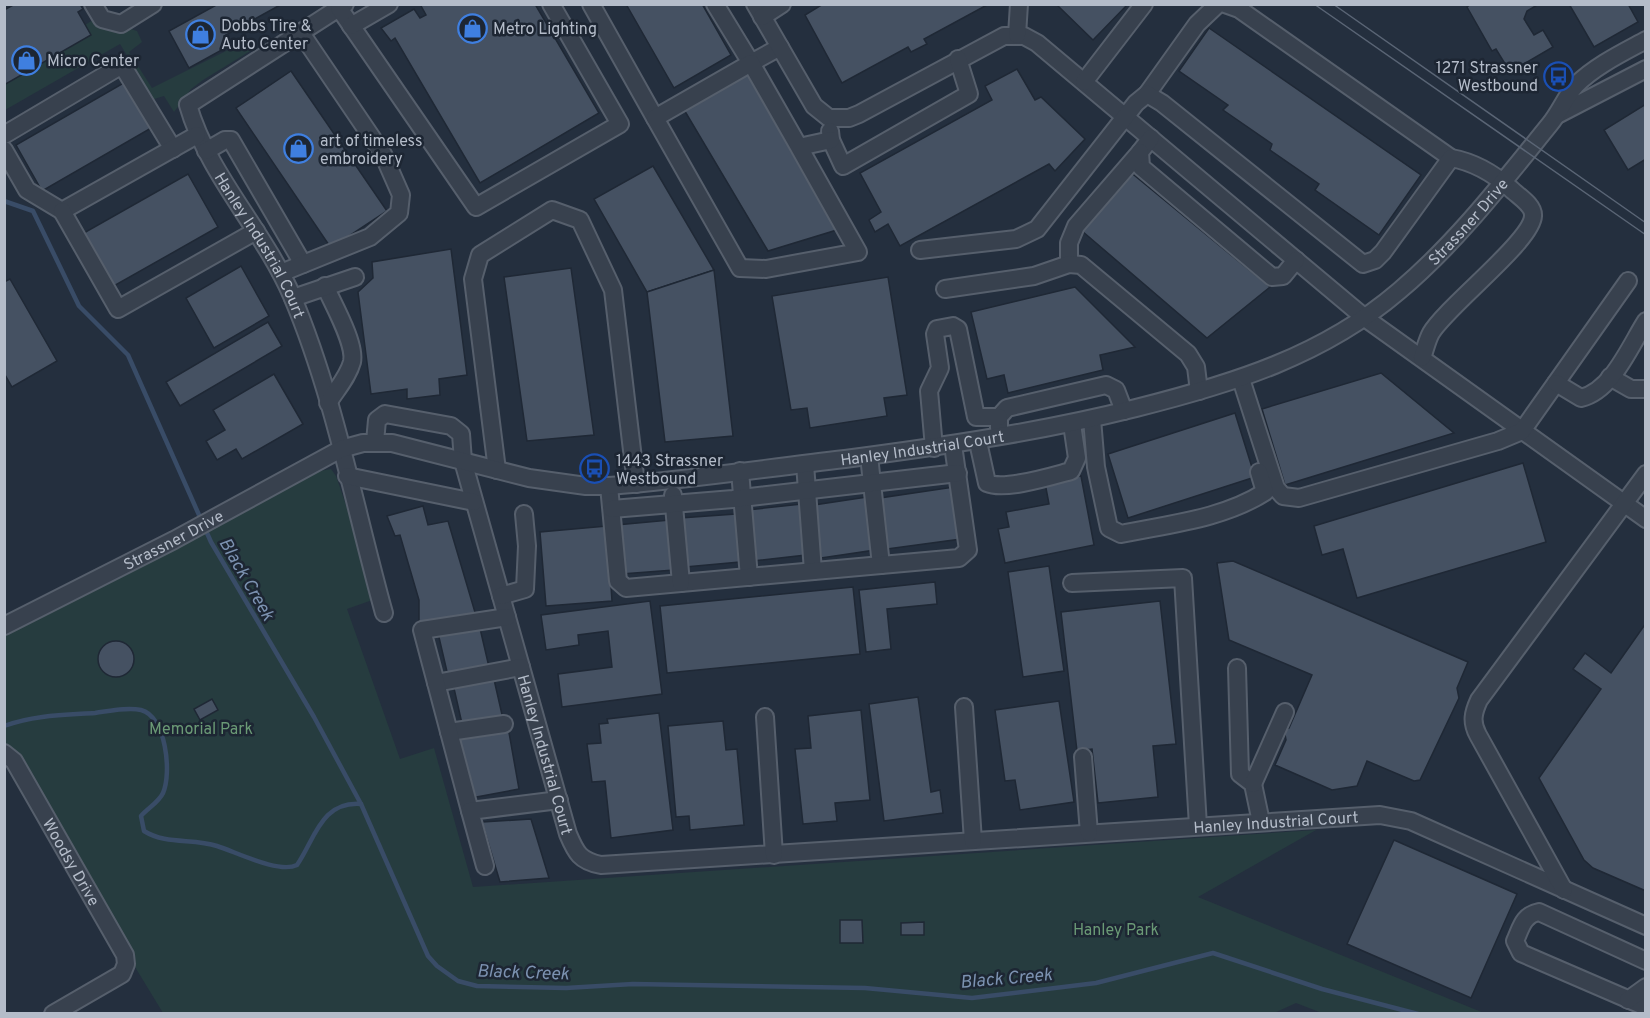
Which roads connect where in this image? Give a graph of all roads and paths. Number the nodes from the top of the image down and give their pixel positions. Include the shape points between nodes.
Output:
1 (93, 4) edge
2 (153, 4) edge
3 (389, 4) edge
4 (551, 4) edge
5 (591, 4) edge
6 (715, 4) edge
7 (782, 4) edge
8 (1019, 4) edge
9 (1144, 4) edge
10 (1218, 4) edge
11 (1225, 4) edge
12 (342, 6) edge
13 (758, 10) edge
14 (351, 26) junction
15 (301, 33) junction
16 (1017, 35) junction
17 (1646, 40) edge
18 (780, 47) junction
19 (958, 59) junction
20 (751, 63) junction
21 (1646, 69) edge
22 (1084, 82) junction
23 (1147, 94) junction
24 (1559, 114) junction
25 (1126, 117) junction
26 (655, 118) junction
27 (829, 118) junction
28 (4, 135) edge
29 (197, 135) junction
30 (1151, 138) junction
31 (831, 140) junction
32 (799, 147) junction
33 (173, 149) junction
34 (4, 150) edge
35 (206, 151) junction
36 (1140, 152) junction
37 (1451, 158) junction
38 (1503, 182) junction
39 (62, 211) junction
40 (256, 231) junction
41 (920, 250) dead end
42 (1296, 260) junction
43 (303, 264) junction
44 (1069, 264) junction
45 (281, 273) junction
46 (355, 277) dead end
47 (1628, 281) dead end
48 (325, 286) junction
49 (945, 289) dead end
50 (293, 298) junction
51 (1365, 318) junction
52 (1646, 321) edge
53 (1422, 358) junction
54 (1610, 377) junction
55 (1237, 380) junction
56 (1556, 383) junction
57 (1646, 389) edge
58 (1199, 391) junction
59 (328, 403) junction
60 (1124, 411) junction
61 (1003, 413) junction
62 (1092, 419) junction
63 (1072, 423) junction
64 (1522, 430) junction
65 (1000, 438) junction
66 (375, 442) junction
67 (978, 442) junction
68 (954, 445) junction
69 (934, 448) junction
70 (341, 449) junction
71 (868, 456) junction
72 (463, 461) junction
73 (805, 464) junction
74 (497, 470) junction
75 (740, 471) junction
76 (958, 473) junction
77 (347, 476) junction
78 (1645, 476) edge
79 (671, 480) junction
80 (873, 482) junction
81 (636, 484) junction
82 (609, 486) junction
83 (806, 490) junction
84 (742, 498) junction
85 (474, 502) junction
86 (674, 503) junction
87 (1624, 504) junction
88 (612, 509) junction
89 (524, 514) dead end
90 (1646, 519) edge
91 (881, 565) junction
92 (813, 571) junction
93 (749, 577) junction
94 (681, 583) junction
95 (1072, 584) dead end
96 (501, 596) junction
97 (384, 613) dead end
98 (507, 617) junction
99 (4, 626) edge
100 (521, 667) junction
101 (1237, 669) dead end
102 (436, 683) junction
103 (964, 707) dead end
104 (1285, 712) dead end
105 (765, 717) dead end
106 (504, 724) dead end
107 (449, 732) junction
108 (9, 757) edge
109 (1083, 758) dead end
110 (1253, 784) junction
111 (559, 800) junction
112 (470, 811) junction
113 (1261, 822) junction
114 (1198, 826) junction
115 (1089, 833) junction
116 (973, 841) junction
117 (774, 855) junction
118 (485, 866) dead end
119 (1564, 890) junction
120 (1646, 926) edge
121 (1646, 961) edge
122 (1646, 987) edge
123 (1628, 999) junction
124 (1646, 1007) edge
125 (53, 1014) edge

1 - 2 street via 102,19 121,24
3 - 14 street
4 - 14 street via 620,124 476,207
5 - 26 street
6 - 20 street
7 - 13 street
8 - 16 street
9 - 22 street
10 - 23 street via 1197,24
11 - 37 street via 1239,9
12 - 14 street
12 - 15 street, Hanley Industrial Court
13 - 18 street
15 - 29 street, Hanley Industrial Court via 188,105
15 - 43 street via 383,154 401,195 399,213 370,237
16 - 19 street via 993,39
16 - 22 street via 1037,43
17 - 24 street, Strassner Drive via 1575,86
18 - 20 street
18 - 27 street via 814,106
19 - 27 street via 859,114
19 - 31 street via 969,94 843,166
20 - 26 street
20 - 32 street
21 - 24 street, Strassner Drive
22 - 25 street
23 - 25 street
23 - 37 street via 1363,264 1383,252
24 - 38 street, Strassner Drive
25 - 30 street
25 - 41 street via 1037,229 1016,239
26 - 32 street via 740,268 766,269 858,252
27 - 31 street
28 - 33 street via 122,65
29 - 33 street
29 - 35 street, Hanley Industrial Court
30 - 36 street
30 - 42 street
31 - 32 street
33 - 39 street
34 - 39 street via 27,190
35 - 40 street, Hanley Industrial Court
35 - 43 street via 231,140
36 - 42 street via 1141,167 1272,277 1283,276
36 - 44 street via 1076,226 1069,243
37 - 38 street via 1471,161
38 - 51 street, Strassner Drive via 1438,255
38 - 53 street via 1532,208 1533,218 1496,266 1432,332
39 - 40 street via 118,309
40 - 45 street, Hanley Industrial Court
42 - 51 street
43 - 45 street
44 - 49 street via 1034,276
44 - 58 street via 1081,265 1188,354 1196,368
45 - 50 street, Hanley Industrial Court
46 - 48 street
47 - 56 street
48 - 50 street
48 - 59 street via 351,345 353,359
50 - 59 street, Hanley Industrial Court
51 - 53 street
51 - 55 street, Hanley Industrial Court via 1303,355
52 - 54 street
53 - 64 street
54 - 56 street via 1593,395 1581,398
54 - 57 street via 1631,389
55 - 58 street, Hanley Industrial Court
55 - 62 street via 1265,492 1231,510 1121,534 1109,528 1096,467
55 - 64 street via 1276,488 1292,499 1498,441
56 - 64 street
58 - 60 street, Hanley Industrial Court
59 - 70 street, Hanley Industrial Court
60 - 61 street via 1116,390 1106,385
60 - 62 street, Hanley Industrial Court
61 - 65 street
61 - 69 street via 976,417 958,329 937,329 934,334 940,368 929,391
62 - 63 street, Hanley Industrial Court
63 - 65 street, Hanley Industrial Court
63 - 67 street via 1077,458 1071,471 1010,484 987,483
64 - 87 street
65 - 67 street, Hanley Industrial Court
66 - 70 street, Hanley Industrial Court
66 - 72 street, Hanley Industrial Court
66 - 72 street via 377,420 385,414 451,426 461,434
67 - 68 street, Hanley Industrial Court
68 - 69 street, Hanley Industrial Court
68 - 76 street
69 - 71 street, Hanley Industrial Court
70 - 77 street
70 - 99 street, Strassner Drive
71 - 73 street, Hanley Industrial Court
71 - 80 street
72 - 74 street, Hanley Industrial Court
72 - 85 street, Hanley Industrial Court
73 - 75 street, Hanley Industrial Court
73 - 83 street
74 - 81 street via 473,279 480,255 552,210 580,220 613,290
74 - 82 street, Hanley Industrial Court via 559,484
75 - 79 street, Hanley Industrial Court
75 - 84 street
76 - 80 street
76 - 91 street via 968,550 959,558
77 - 85 street
77 - 97 street
78 - 87 street
79 - 81 street, Hanley Industrial Court
79 - 86 street
80 - 83 street
80 - 91 street
81 - 82 street, Hanley Industrial Court
82 - 88 street
83 - 84 street
83 - 92 street
84 - 86 street
84 - 93 street
85 - 96 street, Hanley Industrial Court
86 - 88 street
86 - 94 street
87 - 90 street
87 - 119 street via 1479,700 1473,719 1478,735
88 - 94 street via 620,586
89 - 96 street via 525,589
91 - 92 street
92 - 93 street
93 - 94 street
95 - 114 street via 1183,578
96 - 98 street, Hanley Industrial Court
98 - 100 street, Hanley Industrial Court
98 - 102 street via 422,630
100 - 102 street
100 - 111 street, Hanley Industrial Court
101 - 110 street via 1240,774
102 - 107 street
103 - 116 street
104 - 110 street
105 - 117 street
106 - 107 street
107 - 112 street
108 - 125 street, Woodsy Drive via 123,947 126,964 122,974
109 - 115 street
110 - 113 street
111 - 112 street
111 - 117 street, Hanley Industrial Court via 578,856 587,863
112 - 118 street
113 - 114 street, Hanley Industrial Court
113 - 119 street, Hanley Industrial Court via 1380,814 1397,817
114 - 115 street, Hanley Industrial Court
115 - 116 street, Hanley Industrial Court
116 - 117 street, Hanley Industrial Court
119 - 120 street, Hanley Industrial Court
121 - 123 street via 1539,912 1524,919 1515,941 1521,953
122 - 123 street
123 - 124 street

